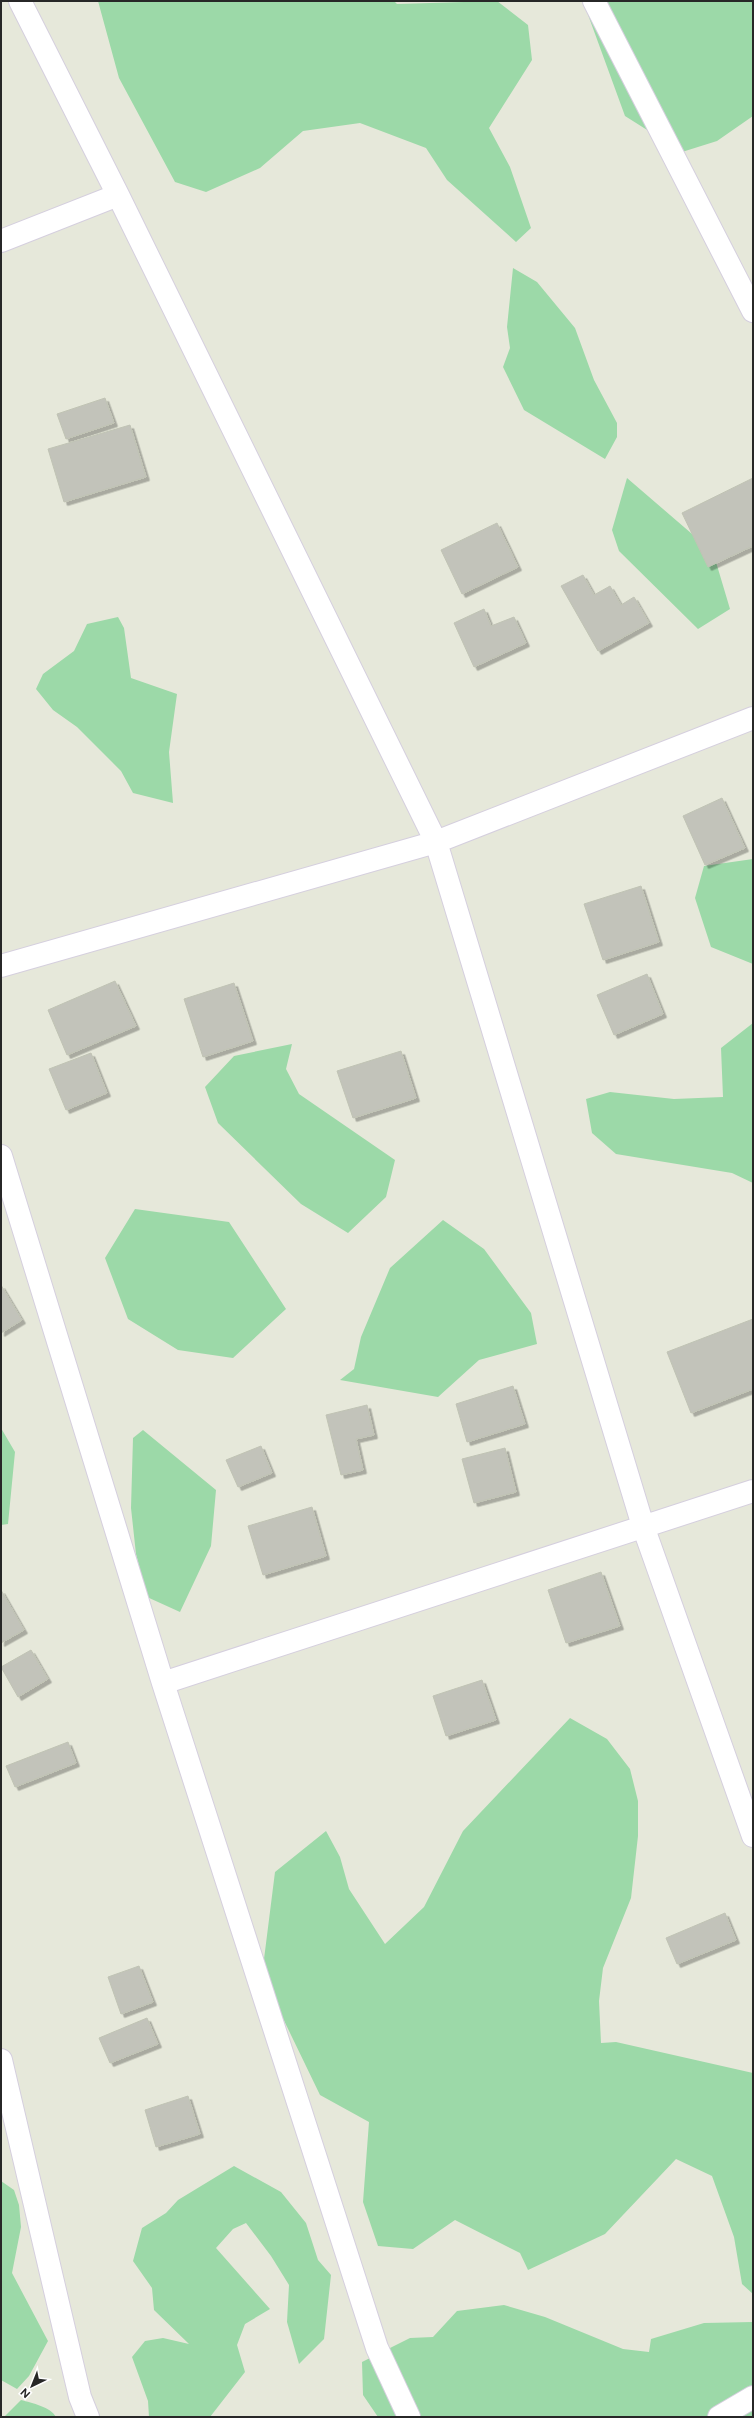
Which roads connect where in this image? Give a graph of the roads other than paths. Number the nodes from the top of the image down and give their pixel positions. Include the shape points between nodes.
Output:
1 (20, 1) edge
2 (594, 1) edge
3 (118, 195) junction
4 (1, 241) edge
5 (753, 311) edge
6 (753, 718) edge
7 (436, 842) junction
8 (1, 966) edge
9 (1, 1156) edge
10 (753, 1492) edge
11 (643, 1526) junction
12 (163, 1683) junction
13 (753, 1836) edge
14 (1, 2060) edge
15 (753, 2397) edge
16 (88, 2417) edge
17 (409, 2417) edge
18 (719, 2417) edge

1 - 3 street
2 - 5 street
3 - 4 street
3 - 7 street
6 - 7 street
7 - 8 street
7 - 11 street
9 - 12 street
10 - 11 street
11 - 12 street
11 - 13 street
12 - 17 street via 377,2348
14 - 16 street via 80,2397
15 - 18 street

